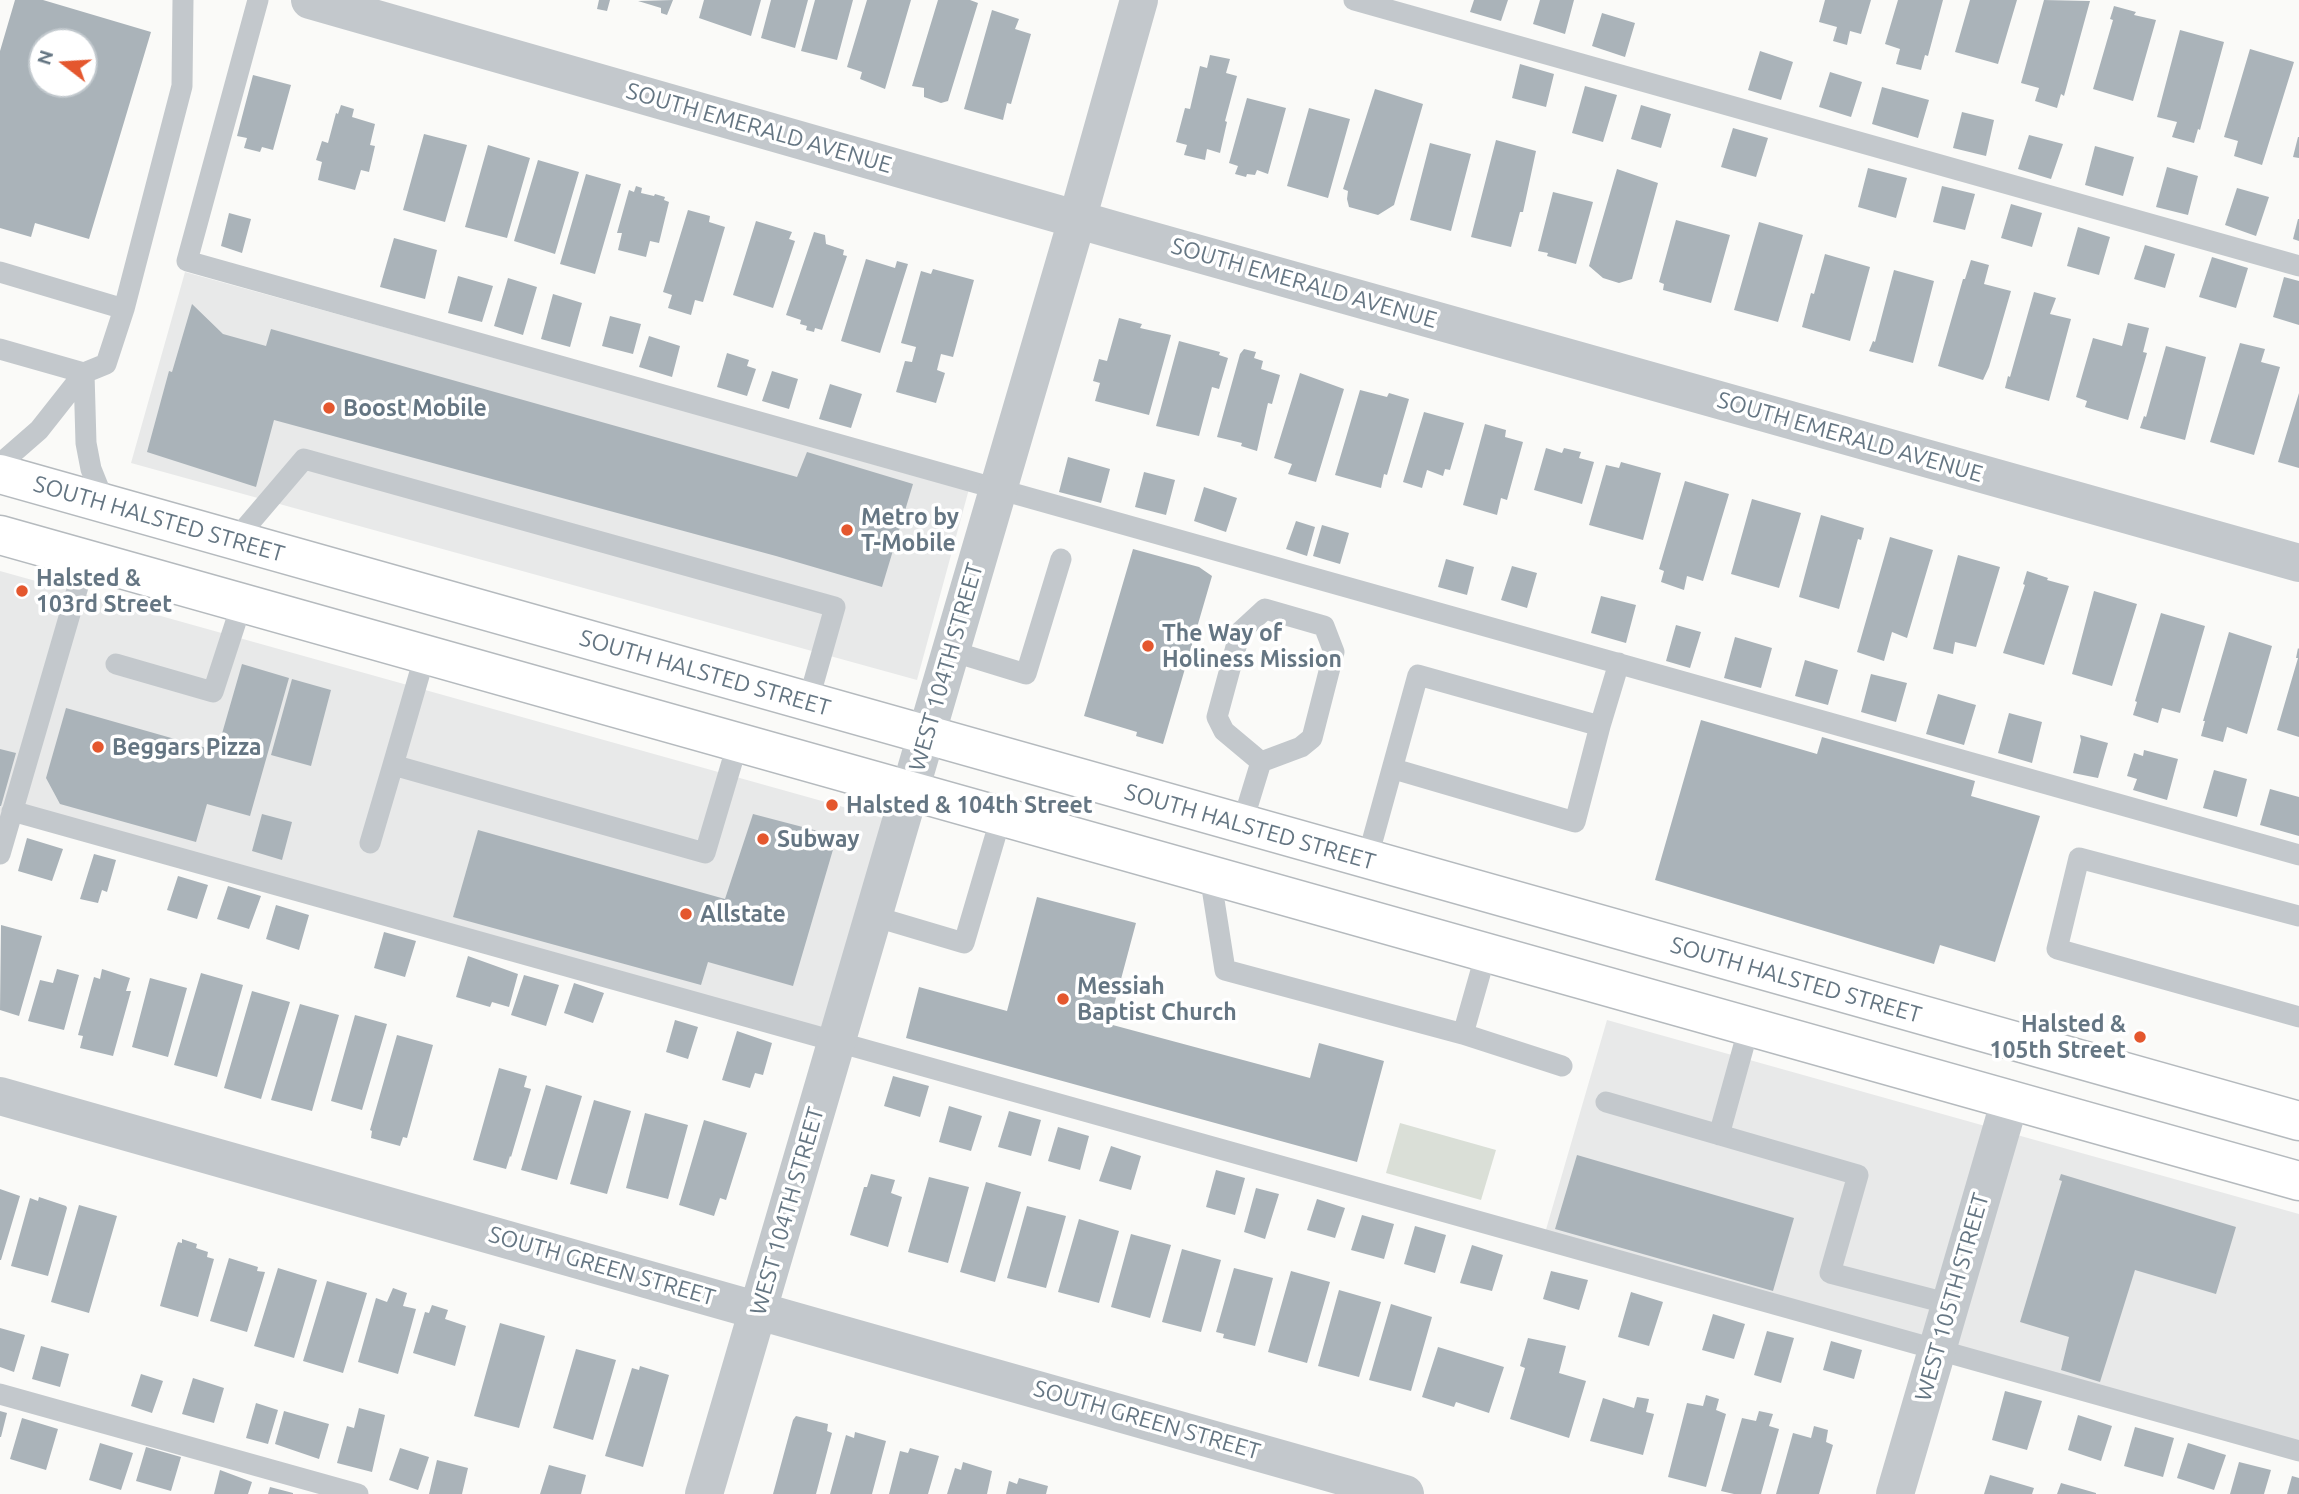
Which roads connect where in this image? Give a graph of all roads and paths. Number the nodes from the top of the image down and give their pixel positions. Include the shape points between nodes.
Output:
1 (183, 0) edge
2 (258, 0) edge
3 (310, 0) edge
4 (1139, 0) edge
5 (1354, 0) edge
6 (1077, 220) junction
7 (2299, 266) edge
8 (0, 272) edge
9 (124, 309) junction
10 (0, 349) edge
11 (84, 373) junction
12 (0, 464) edge
13 (0, 474) edge
14 (998, 489) junction
15 (105, 503) junction
16 (0, 535) edge
17 (235, 540) junction
18 (86, 559) junction
19 (1061, 559) dead end
20 (2299, 563) edge
21 (242, 603) junction
22 (951, 651) junction
23 (425, 654) junction
24 (1619, 663) junction
25 (116, 664) dead end
26 (808, 702) junction
27 (1600, 726) junction
28 (926, 735) junction
29 (738, 742) junction
30 (1261, 762) junction
31 (393, 765) junction
32 (1394, 769) junction
33 (910, 791) junction
34 (12, 811) junction
35 (1001, 817) junction
36 (1242, 824) junction
37 (370, 843) dead end
38 (0, 854) edge
39 (2299, 855) edge
40 (1367, 860) junction
41 (1210, 875) junction
42 (873, 916) junction
43 (2299, 916) edge
44 (1486, 953) junction
45 (2299, 1017) edge
46 (1749, 1027) junction
47 (1463, 1034) junction
48 (836, 1042) junction
49 (2026, 1045) junction
50 (1562, 1066) dead end
51 (0, 1096) edge
52 (2010, 1100) junction
53 (1606, 1102) dead end
54 (2299, 1121) edge
55 (1719, 1135) junction
56 (2299, 1181) edge
57 (1950, 1304) junction
58 (758, 1310) junction
59 (1937, 1350) junction
60 (0, 1394) edge
61 (2299, 1451) edge
62 (358, 1494) edge
63 (704, 1494) edge
64 (1405, 1494) edge
65 (1895, 1494) edge

1 - 9 lane via 182,86
2 - 14 lane via 187,261
3 - 6 street, SOUTH EMERALD AVENUE
4 - 6 street, WEST 104TH STREET
5 - 7 lane
6 - 14 street, WEST 104TH STREET
6 - 20 street, SOUTH EMERALD AVENUE
8 - 9 lane
9 - 11 lane via 106,364
10 - 11 lane
11 - 12 lane via 38,430
11 - 15 lane via 86,443
13 - 15 main road, SOUTH HALSTED STREET
14 - 22 street, WEST 104TH STREET
14 - 24 lane
15 - 17 main road, SOUTH HALSTED STREET
16 - 18 main road
17 - 26 main road, SOUTH HALSTED STREET
17 - 26 lane via 304,459 835,607
18 - 21 main road
18 - 34 lane
19 - 22 lane via 1026,674
21 - 23 main road
21 - 25 lane via 213,692
22 - 28 street, WEST 104TH STREET
23 - 29 main road
23 - 31 lane
24 - 27 lane
24 - 39 lane
26 - 28 main road, SOUTH HALSTED STREET
27 - 32 lane via 1418,675
27 - 32 lane via 1575,822
28 - 33 street, WEST 104TH STREET
28 - 36 main road, SOUTH HALSTED STREET
29 - 31 lane via 705,853
29 - 33 main road
30 - 30 lane via 1224,731 1217,718 1240,632 1265,609 1324,626 1334,652 1312,738
30 - 36 lane
31 - 37 lane
32 - 40 lane
33 - 35 main road
33 - 42 street, WEST 104TH STREET
34 - 38 lane
34 - 48 lane
35 - 41 main road
35 - 42 lane via 964,943
36 - 40 main road, SOUTH HALSTED STREET
40 - 49 main road, SOUTH HALSTED STREET
41 - 44 main road
41 - 47 lane via 1225,970
42 - 48 street, WEST 104TH STREET
43 - 45 lane via 2079,858 2057,949
44 - 46 main road
44 - 47 lane
46 - 52 main road
46 - 55 lane
47 - 50 lane
48 - 58 street, WEST 104TH STREET
48 - 59 lane
49 - 52 main road
49 - 54 main road, SOUTH HALSTED STREET
51 - 58 street, SOUTH GREEN STREET
52 - 56 main road
52 - 57 street, WEST 105TH STREET
53 - 55 lane
55 - 57 lane via 1858,1175 1830,1273
57 - 59 street, WEST 105TH STREET
58 - 63 street, WEST 104TH STREET
58 - 64 street, SOUTH GREEN STREET
59 - 61 lane
59 - 65 street, WEST 105TH STREET
60 - 62 lane

